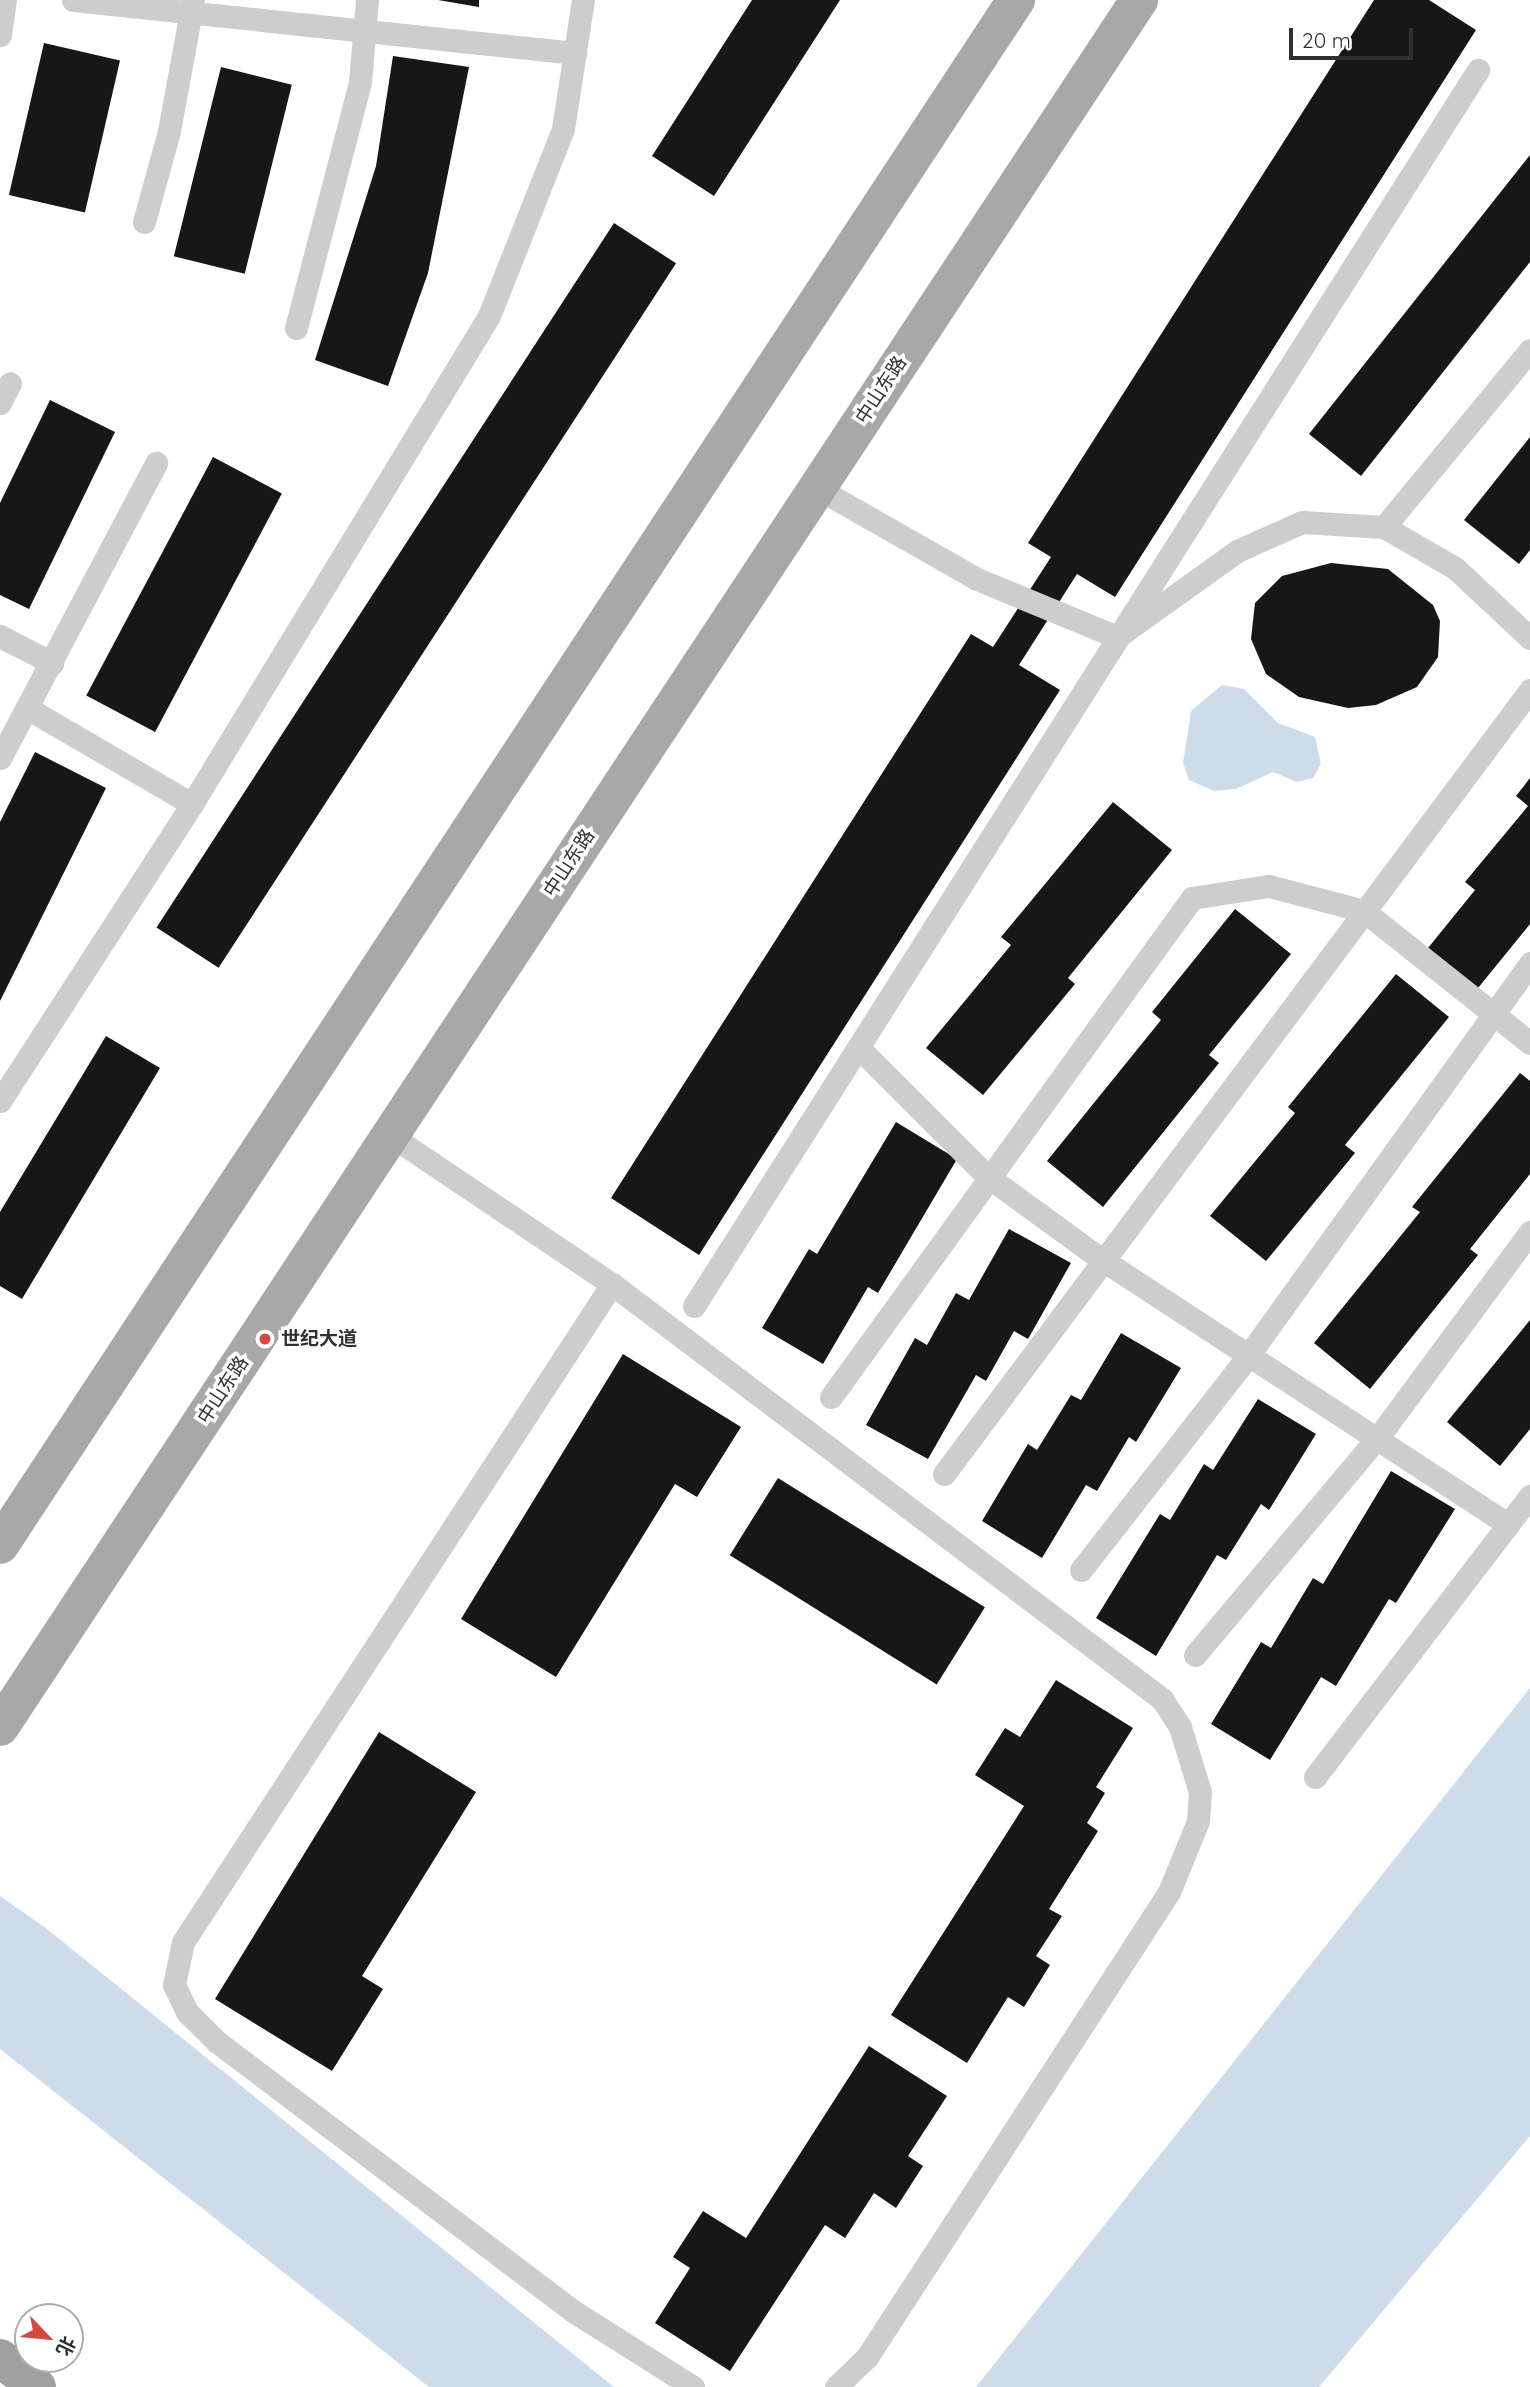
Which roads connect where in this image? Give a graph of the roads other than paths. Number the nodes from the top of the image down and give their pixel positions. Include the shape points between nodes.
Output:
1 (5, 0) edge
2 (73, 0) edge
3 (367, 0) edge
4 (583, 0) edge
5 (1016, 0) edge
6 (1139, 0) edge
7 (193, 7) edge
8 (364, 34) junction
9 (0, 35) edge
10 (575, 53) junction
11 (1478, 70) dead end
12 (144, 222) dead end
13 (296, 328) dead end
14 (1530, 350) edge
15 (156, 463) dead end
16 (817, 488) junction
17 (1384, 527) junction
18 (0, 636) edge
19 (1117, 637) junction
20 (1530, 638) edge
21 (52, 663) junction
22 (1530, 690) edge
23 (27, 708) junction
24 (0, 758) edge
25 (192, 804) junction
26 (1364, 911) junction
27 (1530, 963) edge
28 (1492, 1013) junction
29 (1530, 1043) edge
30 (861, 1050) junction
31 (0, 1101) edge
32 (390, 1135) junction
33 (987, 1175) junction
34 (1530, 1232) edge
35 (1101, 1259) junction
36 (612, 1284) junction
37 (694, 1306) dead end
38 (1248, 1356) junction
39 (831, 1397) dead end
40 (1379, 1436) junction
41 (944, 1474) dead end
42 (1530, 1496) edge
43 (1508, 1524) junction
44 (0, 1545) edge
45 (1081, 1570) dead end
46 (1195, 1655) dead end
47 (0, 1727) edge
48 (1315, 1777) dead end
49 (0, 2358) edge
50 (37, 2387) edge
51 (693, 2387) edge
52 (836, 2387) edge

1 - 9 lane
2 - 7 lane
3 - 8 lane
4 - 10 lane
5 - 44 main road
6 - 16 main road, 中山东路
7 - 8 lane
7 - 12 lane
8 - 10 lane
8 - 13 lane via 357,95
10 - 25 lane via 564,129 488,316
11 - 19 lane
14 - 17 lane
15 - 21 lane
16 - 19 lane via 977,579
16 - 32 main road, 中山东路
17 - 19 lane via 1302,522 1237,551
17 - 20 lane via 1455,568
18 - 21 lane
19 - 30 lane
21 - 23 lane
22 - 26 lane
23 - 24 lane
23 - 25 lane
25 - 31 lane
26 - 28 lane
26 - 33 lane via 1269,886 1192,898
26 - 35 lane
27 - 28 lane
28 - 29 lane
28 - 38 lane
30 - 33 lane
30 - 37 lane
32 - 36 lane
32 - 47 main road, 中山东路
33 - 35 lane
33 - 39 lane
34 - 40 lane
35 - 38 lane
35 - 41 lane
36 - 51 lane via 183,1942 174,1985 187,2012 216,2041 573,2311
36 - 52 lane via 1163,1699 1180,1727 1200,1792 1198,1821 1169,1892 867,2357
38 - 40 lane
38 - 45 lane
40 - 43 lane
40 - 46 lane
42 - 43 lane
43 - 48 lane
49 - 50 highway

